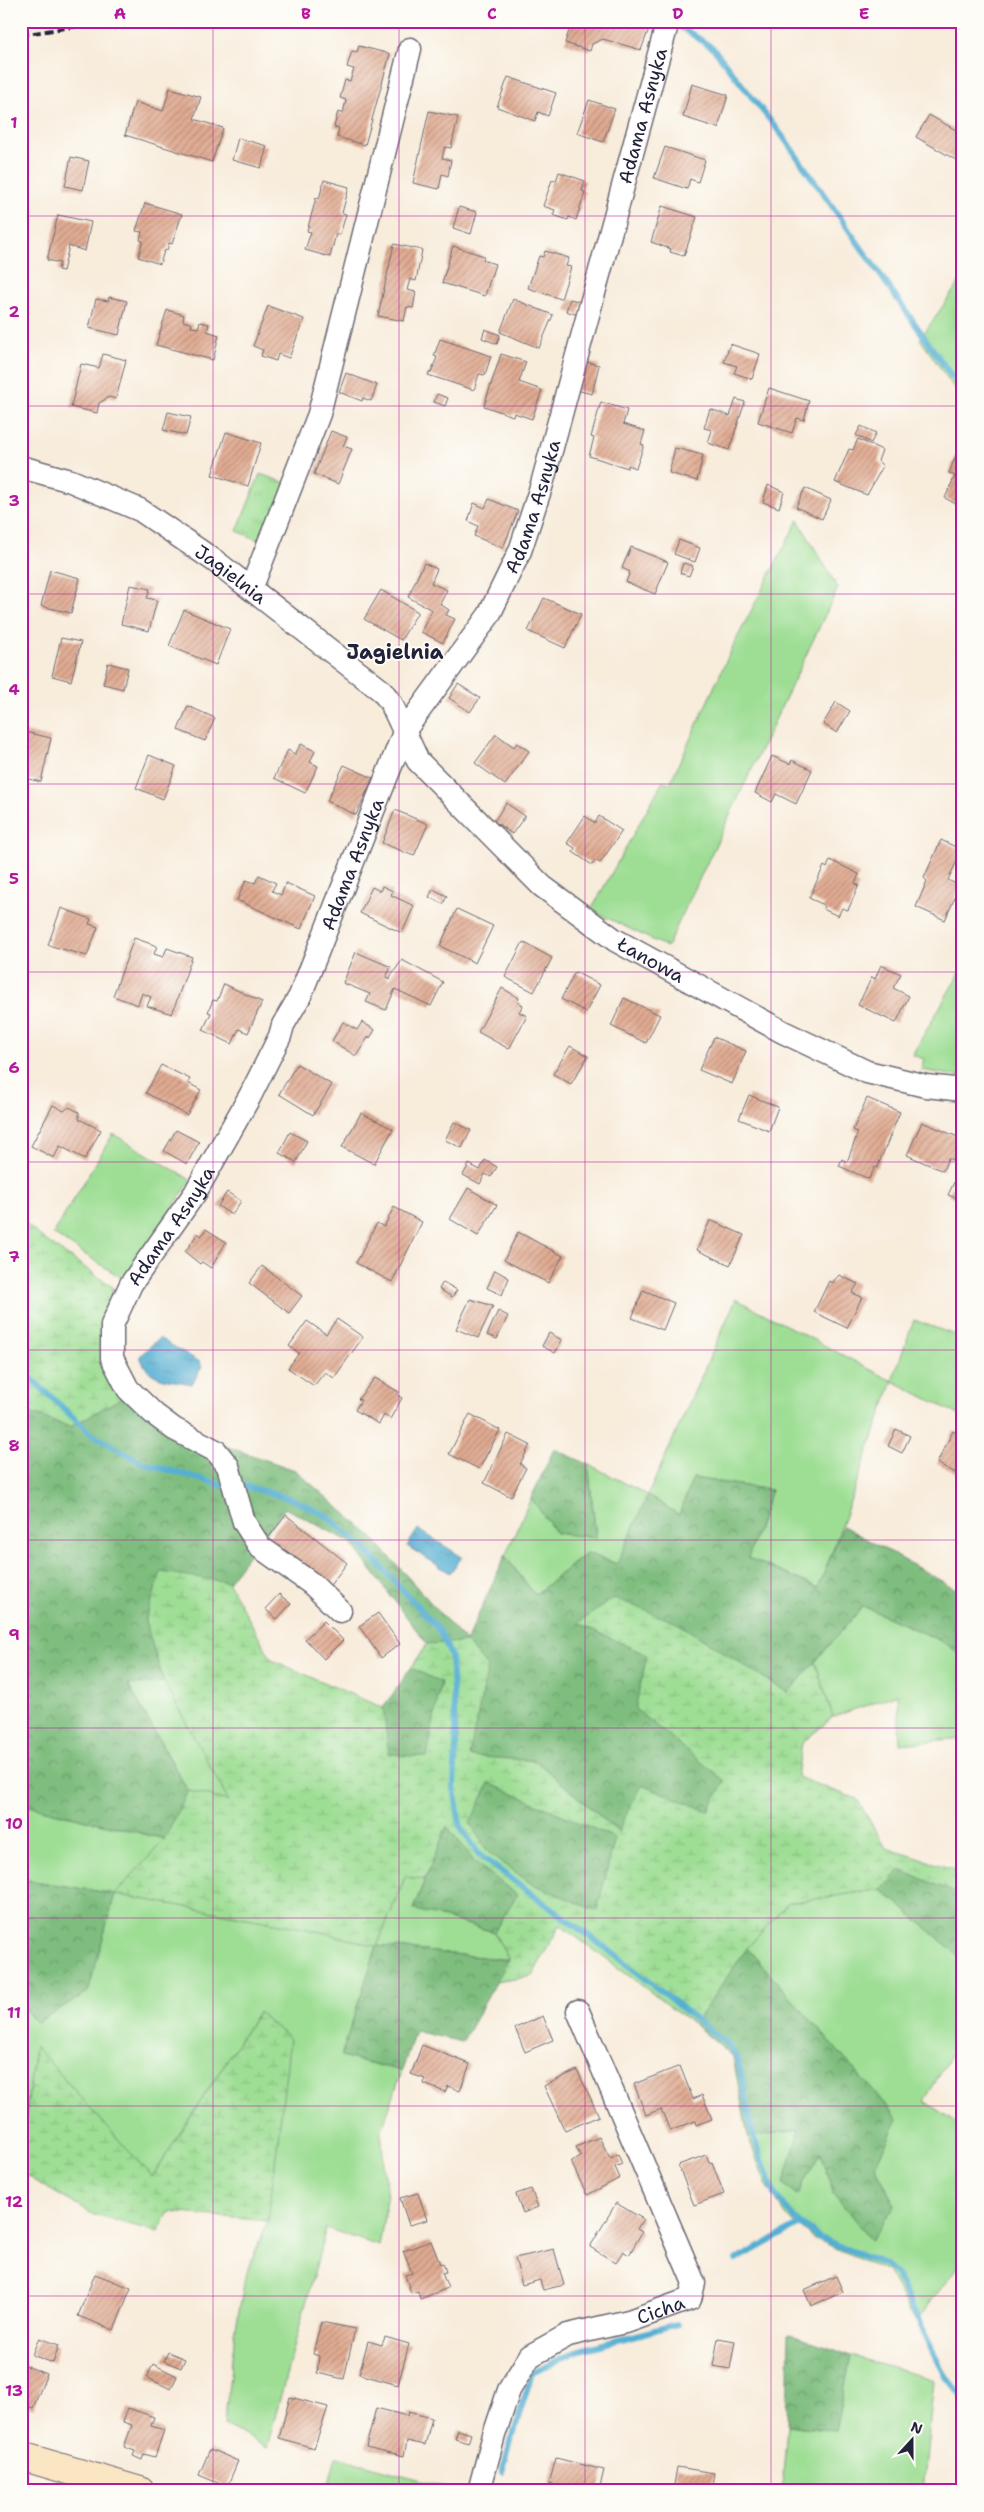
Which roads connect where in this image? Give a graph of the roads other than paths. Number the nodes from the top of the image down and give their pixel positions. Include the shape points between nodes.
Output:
1 (668, 21) edge
2 (410, 49) dead end
3 (21, 466) edge
4 (251, 590) junction
5 (405, 730) junction
6 (963, 1090) edge
7 (340, 1611) dead end
8 (578, 2011) dead end
9 (21, 2456) edge
10 (140, 2491) edge
11 (480, 2491) edge

1 - 5 street, Adama Asnyka via 542,484 520,551 490,614
2 - 4 street via 319,414
3 - 4 street, Jagielnia via 71,481 140,510 196,547
4 - 5 street, Jagielnia via 382,691
5 - 6 street, Łanowa via 418,761 542,886 615,940 775,1028 867,1072 926,1086
5 - 7 street, Adama Asnyka via 302,992 283,1024 250,1096 195,1194 131,1284 112,1325 112,1358 128,1389 174,1429 216,1451 228,1466 244,1522 260,1547 312,1584
8 - 11 street, Cicha via 694,2283 690,2299 568,2335 530,2356 509,2390
9 - 10 street

